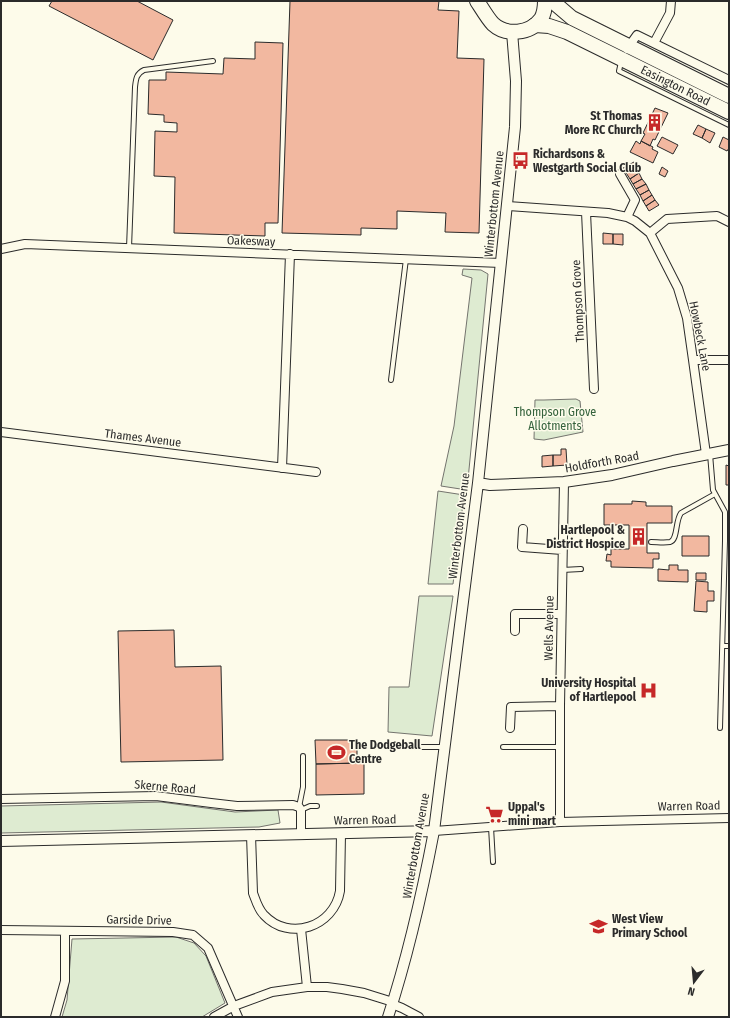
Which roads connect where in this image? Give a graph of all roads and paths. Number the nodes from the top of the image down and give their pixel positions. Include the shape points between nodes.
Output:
1 (477, 1) edge
2 (545, 1) edge
3 (552, 1) edge
4 (671, 2) edge
5 (535, 25) junction
6 (512, 32) junction
7 (654, 43) junction
8 (625, 53) junction
9 (212, 61) dead end
10 (729, 80) edge
11 (729, 96) edge
12 (729, 112) edge
13 (729, 125) edge
14 (620, 174) dead end
15 (507, 206) junction
16 (586, 212) junction
17 (627, 217) junction
18 (729, 222) edge
19 (650, 233) junction
20 (129, 248) junction
21 (1, 249) edge
22 (290, 254) junction
23 (406, 259) junction
24 (501, 263) junction
25 (694, 360) junction
26 (729, 360) edge
27 (391, 380) dead end
28 (594, 390) dead end
29 (1, 432) edge
30 (729, 450) edge
31 (708, 454) junction
32 (282, 468) junction
33 (316, 472) dead end
34 (564, 482) junction
35 (478, 483) junction
36 (715, 494) junction
37 (523, 529) dead end
38 (651, 542) dead end
39 (562, 550) junction
40 (581, 569) dead end
41 (562, 570) junction
42 (561, 614) junction
43 (515, 631) dead end
44 (722, 646) junction
45 (729, 646) edge
46 (560, 706) junction
47 (510, 728) dead end
48 (720, 728) dead end
49 (415, 747) dead end
50 (444, 747) junction
51 (503, 747) dead end
52 (560, 747) junction
53 (302, 756) dead end
54 (1, 799) edge
55 (317, 806) dead end
56 (300, 808) junction
57 (729, 818) edge
58 (560, 822) junction
59 (491, 827) junction
60 (434, 831) junction
61 (301, 834) junction
62 (341, 834) junction
63 (251, 835) junction
64 (1, 840) edge
65 (493, 862) dead end
66 (301, 929) junction
67 (1, 930) edge
68 (65, 931) junction
69 (307, 987) junction
70 (392, 1003) junction
71 (234, 1006) junction
72 (56, 1017) edge
73 (214, 1017) edge
74 (238, 1017) edge
75 (388, 1017) edge
76 (419, 1017) edge

1 - 6 highway via 493,24
2 - 5 highway via 541,19
3 - 8 highway, Easington Road via 572,18
4 - 7 street via 670,13
5 - 6 highway via 526,30
5 - 8 highway, Easington Road via 549,26
6 - 15 street, Winterbottom Avenue via 516,81
7 - 8 street via 637,35
7 - 10 street
8 - 11 highway, Easington Road
8 - 12 highway, Easington Road
8 - 13 lane via 619,70
9 - 20 lane via 144,70 137,77
14 - 17 street via 635,200
15 - 16 street, Howbeck Lane
15 - 24 street, Winterbottom Avenue
16 - 17 street, Howbeck Lane
16 - 28 street, Thompson Grove
17 - 19 street, Howbeck Lane
18 - 19 street via 717,216 667,218
19 - 25 street, Howbeck Lane via 678,288 687,318
20 - 21 street, Oakesway via 25,244
20 - 22 street, Oakesway
22 - 23 street, Oakesway
22 - 32 street
23 - 24 street, Oakesway
23 - 27 lane
24 - 35 street, Winterbottom Avenue
25 - 26 street
25 - 31 street, Howbeck Lane
29 - 32 street, Thames Avenue
30 - 31 street, Holdforth Road
31 - 34 street, Holdforth Road via 612,475
31 - 36 lane
32 - 33 street, Thames Avenue
34 - 35 street, Holdforth Road via 490,485
34 - 39 street, Wells Avenue
35 - 50 street, Winterbottom Avenue
36 - 38 lane via 678,516 676,536 671,542
36 - 44 lane via 725,512
37 - 39 street via 522,547
39 - 41 street, Wells Avenue
40 - 41 lane
41 - 42 street, Wells Avenue
42 - 43 street via 515,614
42 - 46 street, Wells Avenue
44 - 45 lane
44 - 48 lane
46 - 47 street via 510,707
46 - 52 street, Wells Avenue
49 - 50 lane
50 - 60 street, Winterbottom Avenue
51 - 52 lane
52 - 58 street, Wells Avenue
53 - 56 lane via 303,787
54 - 56 street, Skerne Road via 156,796 237,806 293,805
55 - 56 lane
56 - 61 street
57 - 58 street, Warren Road
58 - 59 street, Warren Road
59 - 60 street, Warren Road
59 - 65 lane
60 - 62 street, Warren Road
60 - 70 street, Winterbottom Avenue via 415,924
61 - 62 street, Warren Road
61 - 63 street, Warren Road
62 - 66 street via 340,891 337,903 328,916 310,927
63 - 64 street, Warren Road
63 - 66 street via 253,893 259,908 264,916 281,926
66 - 69 street
67 - 68 street, Garside Drive
68 - 71 street, Garside Drive via 173,932 193,935 208,948
68 - 72 street via 64,981
69 - 70 street via 327,987 364,993
69 - 71 street via 272,992
70 - 75 street, Winterbottom Avenue
70 - 76 street
71 - 73 street
71 - 74 street, Garside Drive

